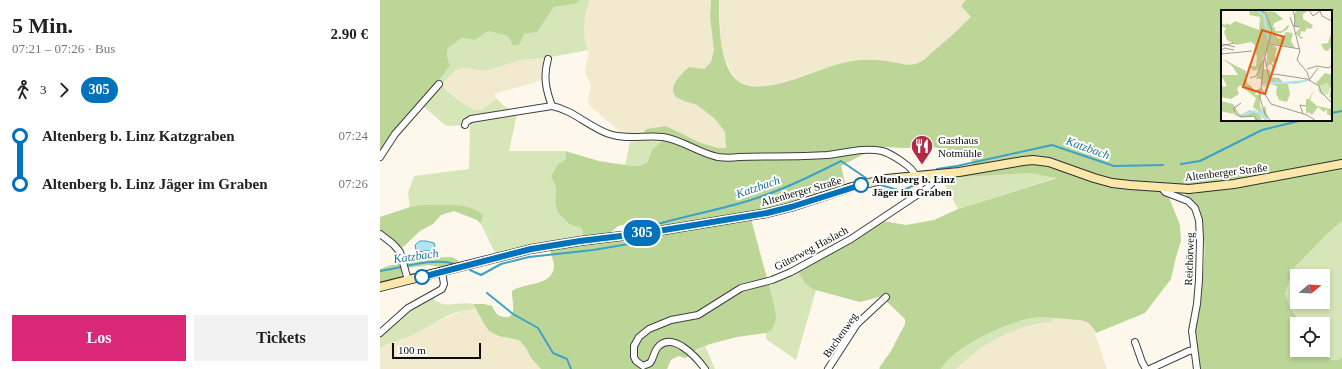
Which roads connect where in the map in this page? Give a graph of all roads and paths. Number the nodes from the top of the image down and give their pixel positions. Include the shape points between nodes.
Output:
1 (548, 59) dead end
2 (439, 84) dead end
3 (552, 106) junction
4 (465, 125) dead end
5 (380, 157) edge
6 (1342, 164) edge
7 (933, 174) junction
8 (915, 175) junction
9 (1162, 188) junction
10 (380, 234) edge
11 (442, 272) junction
12 (408, 280) junction
13 (380, 287) edge
14 (886, 297) dead end
15 (380, 333) edge
16 (1135, 342) dead end
17 (1194, 350) junction
18 (706, 369) edge
19 (828, 369) edge
20 (1146, 369) edge
21 (1150, 369) edge
22 (1197, 369) edge

1 - 3 street via 545,83
2 - 5 street via 395,134
3 - 4 street via 471,118
3 - 8 street via 610,134 632,138 672,139 716,157 815,155 876,150 891,154
6 - 9 street, Altenberger Straße via 1212,187
7 - 8 street, Altenberger Straße
7 - 9 street, Altenberger Straße via 1033,160 1055,164 1112,182
7 - 18 street, Güterweg Haslach via 932,183 926,189 851,239 782,276 741,288 698,315 656,325 639,337 634,346 634,357 643,366 650,363 661,344 670,342 689,351
8 - 11 street, Altenberger Straße via 861,185 767,213 531,249
9 - 17 street, Reichörweg via 1165,192 1192,205 1199,220 1199,280 1192,331
10 - 12 street via 400,252
11 - 12 street, Altenberger Straße
11 - 15 street via 442,289 408,308
12 - 13 street, Altenberger Straße
14 - 19 street, Buchenweg via 857,324
16 - 20 street
17 - 21 street
17 - 22 street, Reichörweg

